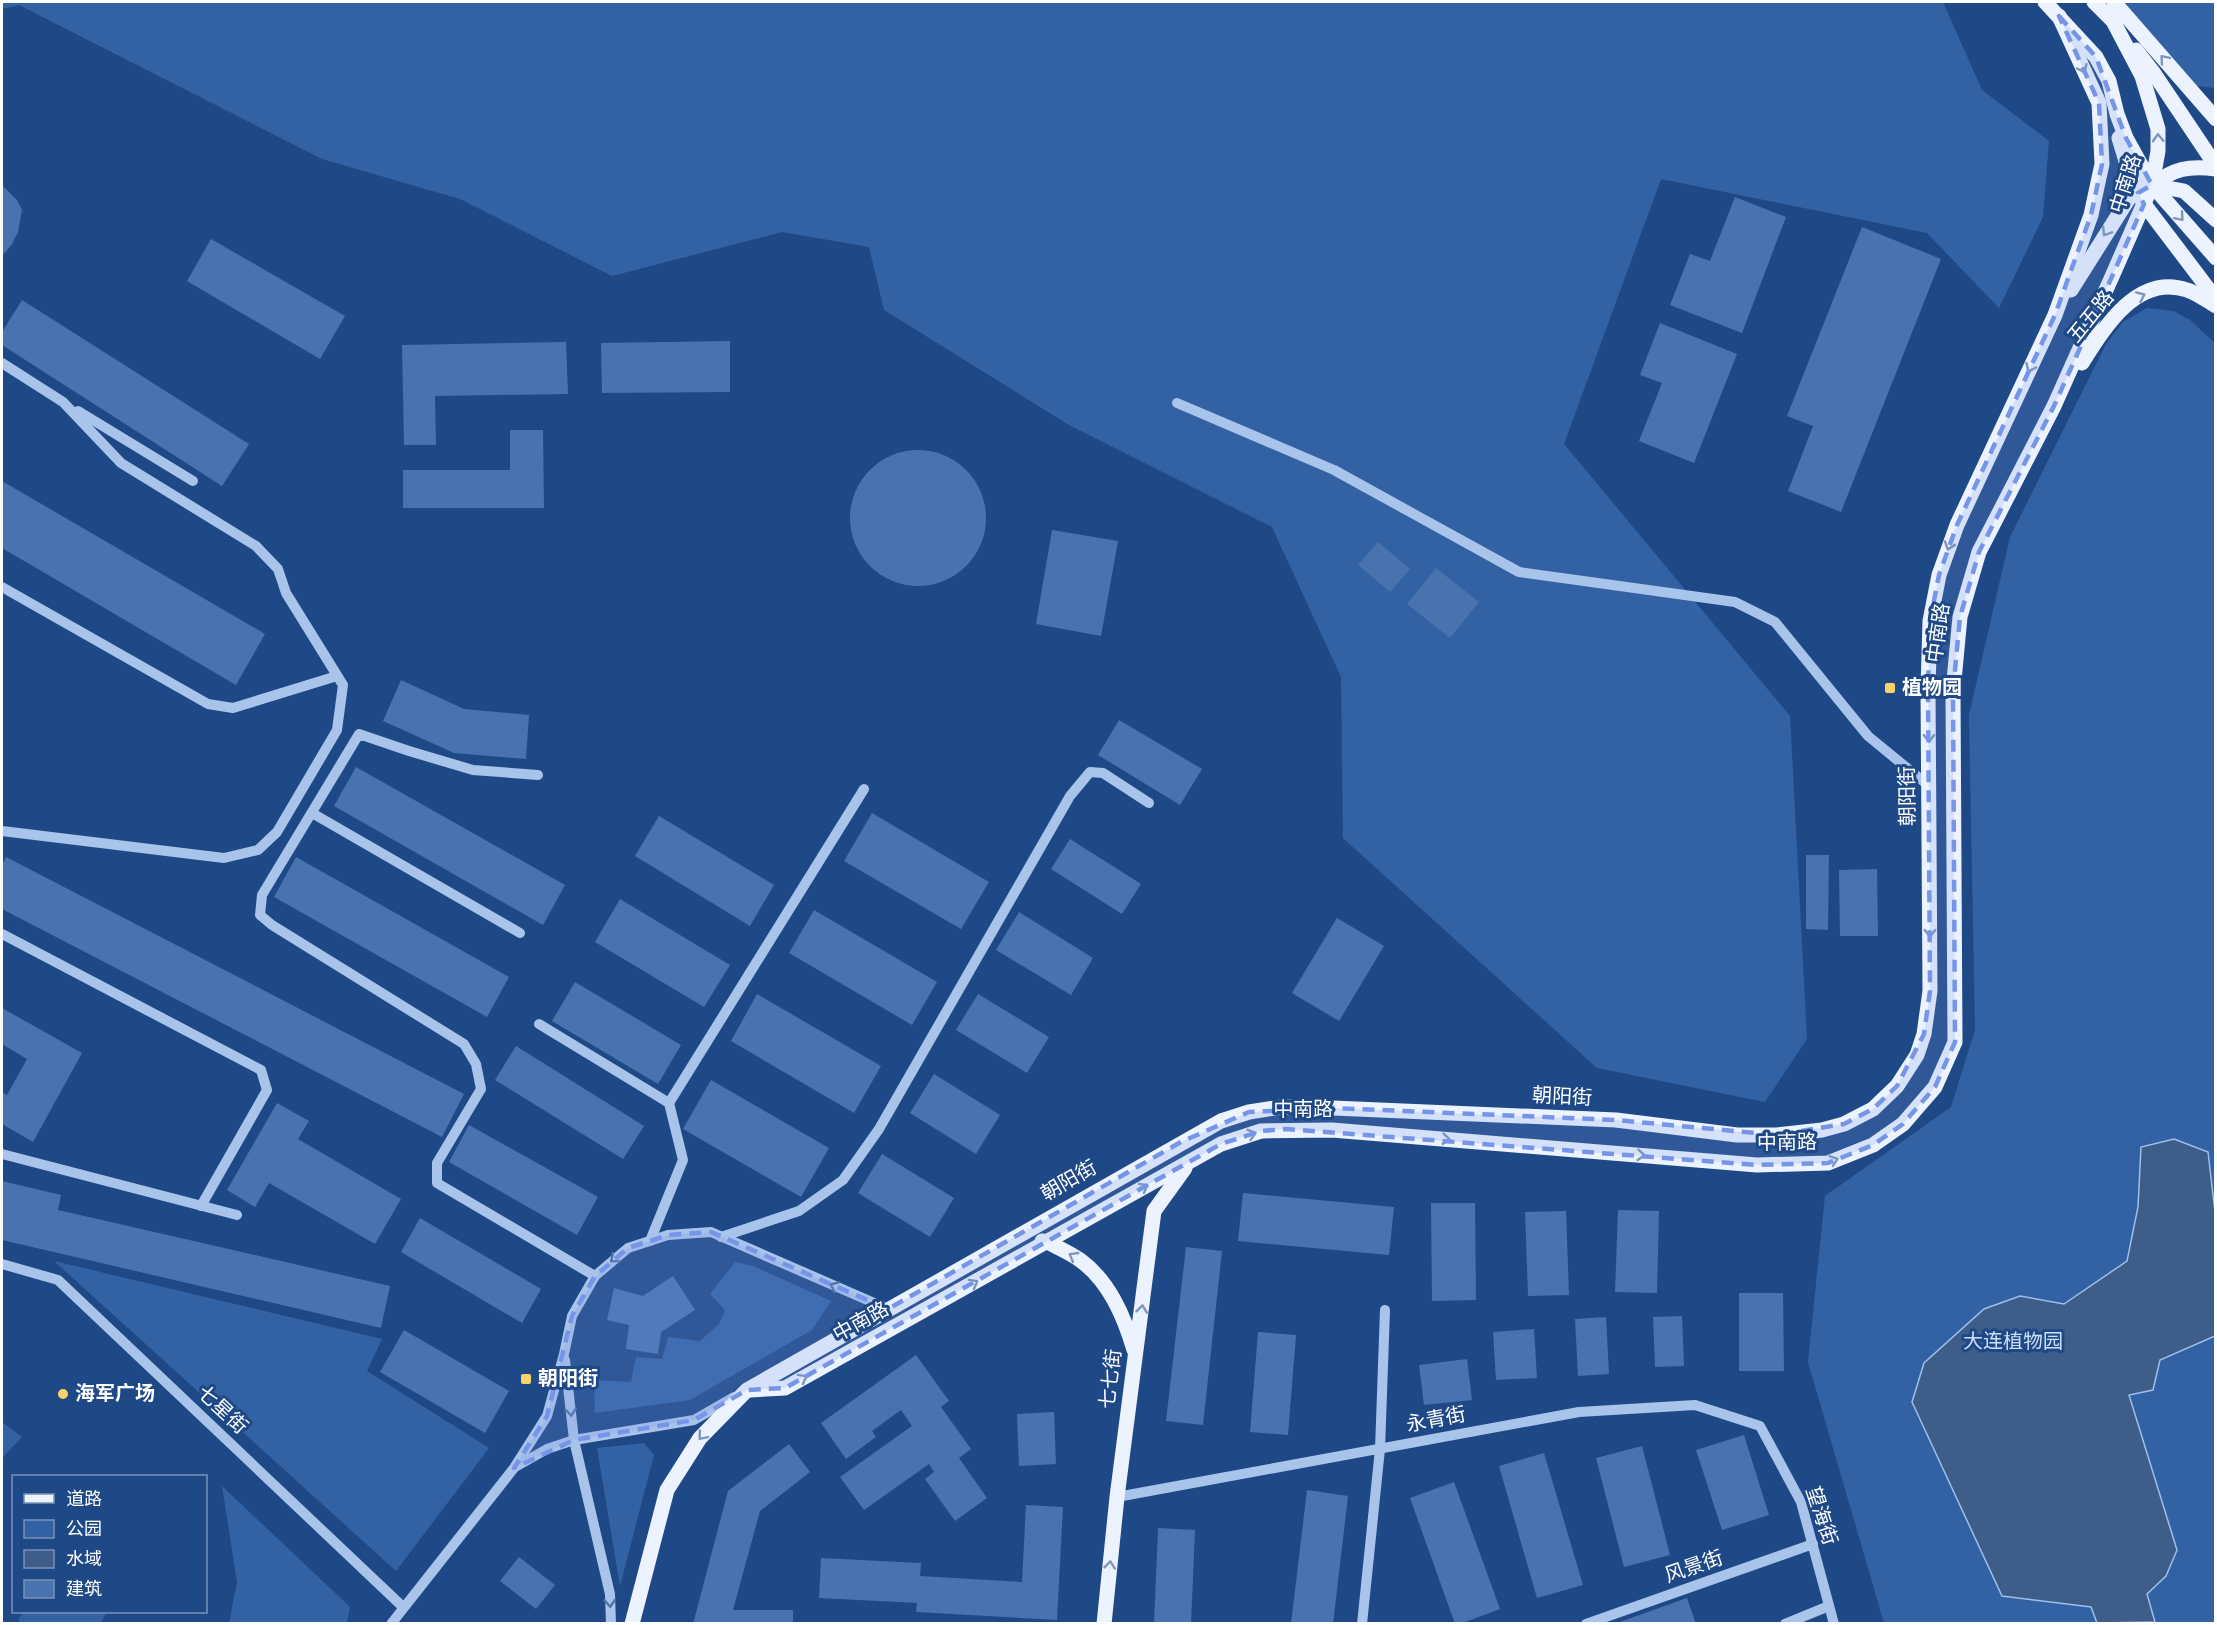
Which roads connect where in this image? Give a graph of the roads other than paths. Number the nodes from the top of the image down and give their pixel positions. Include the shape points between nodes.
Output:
1 (2044, 2) edge
2 (2094, 2) edge
3 (2114, 2) edge
4 (2059, 16) junction
5 (2113, 21) junction
6 (2216, 119) edge
7 (2216, 167) edge
8 (2145, 194) junction
9 (2216, 219) edge
10 (2216, 258) edge
11 (2216, 299) edge
12 (2216, 306) edge
13 (2055, 315) junction
14 (2, 363) edge
15 (63, 402) junction
16 (1176, 404) dead end
17 (2054, 406) junction
18 (193, 481) dead end
19 (2, 587) edge
20 (337, 676) junction
21 (538, 775) dead end
22 (1929, 786) junction
23 (864, 789) dead end
24 (1149, 803) dead end
25 (312, 813) junction
26 (2, 831) edge
27 (2, 933) edge
28 (520, 933) dead end
29 (538, 1024) dead end
30 (669, 1103) junction
31 (2, 1154) edge
32 (1198, 1156) junction
33 (201, 1206) junction
34 (237, 1215) dead end
35 (1016, 1236) junction
36 (721, 1237) junction
37 (650, 1240) junction
38 (1047, 1242) junction
39 (2, 1264) edge
40 (595, 1276) junction
41 (888, 1309) junction
42 (1385, 1310) dead end
43 (564, 1354) junction
44 (1136, 1355) junction
45 (747, 1390) junction
46 (1760, 1426) joint
47 (574, 1440) junction
48 (1380, 1449) junction
49 (514, 1468) junction
50 (1117, 1497) junction
51 (1813, 1544) junction
52 (1829, 1606) junction
53 (403, 1607) junction
54 (391, 1623) edge
55 (611, 1623) edge
56 (632, 1623) edge
57 (1104, 1623) edge
58 (1362, 1623) edge
59 (1586, 1623) edge
60 (1785, 1623) edge
61 (1834, 1623) edge

1 - 4 main road
2 - 5 main road, 中南路
6 -> 3 main road
4 - 8 main road via 2097,57 2109,81
4 -> 13 main road via 2099,103 2102,164 2091,215
5 - 7 main road via 2154,72
8 -> 5 main road, 中南路 via 2158,151 2158,129 2142,75
7 - 8 main road via 2194,166 2168,173
8 - 9 main road via 2184,191
8 -> 10 main road
8 - 11 main road
8 -> 13 main road via 2129,198
8 - 17 main road, 中南路
17 -> 12 main road, 五五路 via 2119,311 2136,296 2164,287 2187,290
13 -> 22 main road, 朝阳街 via 1957,525 1939,575 1930,621
14 - 15 street
15 - 18 street
15 - 20 street via 121,463 256,546 278,569 286,593
16 - 22 street via 1334,470 1520,572 1735,602 1775,622 1868,736
32 -> 17 main road, 中南路 via 1261,1131 1286,1129 1756,1165 1828,1163 1873,1145 1903,1124 1935,1087 1955,1042 1953,691 1960,617 1979,552
19 - 20 street via 208,704 233,708
20 - 26 street via 343,685 337,730 277,832 258,850 224,858
21 - 25 street via 473,770 359,734
22 -> 35 main road, 朝阳街 via 1930,991 1924,1034 1917,1055 1897,1086 1873,1108 1845,1124 1777,1135 1737,1135 1617,1120 1281,1107 1221,1120
23 - 30 street
24 - 36 street via 1103,773 1090,772 1070,796 879,1129 843,1180 799,1211
25 - 28 street
25 - 40 street via 262,895 260,915 464,1044 476,1064 481,1089 437,1163 437,1184
27 - 33 street via 261,1070 267,1090
29 - 30 street
30 - 37 street via 682,1160
31 - 33 street
38 -> 32 main road, 中南路
44 -> 32 main road, 七七街 via 1154,1211 1180,1173
33 - 34 street
35 - 38 main road
35 - 41 main road, 朝阳街
36 - 37 street via 711,1232
41 -> 36 street
37 -> 40 street via 628,1248
44 -> 38 main road via 1127,1325 1102,1280 1080,1259
45 -> 38 main road, 中南路 via 785,1388
39 - 53 street, 七星街 via 58,1280
40 - 43 street via 572,1316
41 - 45 main road, 朝阳街
42 - 48 street
43 -> 47 street
43 - 49 street via 547,1416
44 - 50 main road, 七七街
45 - 47 street via 694,1420
45 -> 56 main road, 朝阳街 via 700,1438 667,1490
46 - 48 street, 永青街 via 1695,1405 1579,1412
46 - 51 street, 望海街 via 1801,1502
47 - 49 street via 547,1449
47 -> 55 street via 610,1594
48 - 50 street, 永青街
48 - 58 street
49 - 53 street
57 -> 50 main road, 七七街
51 - 52 street, 望海街
51 - 59 street, 风景街
52 - 60 street
52 - 61 street, 望海街
53 - 54 street

